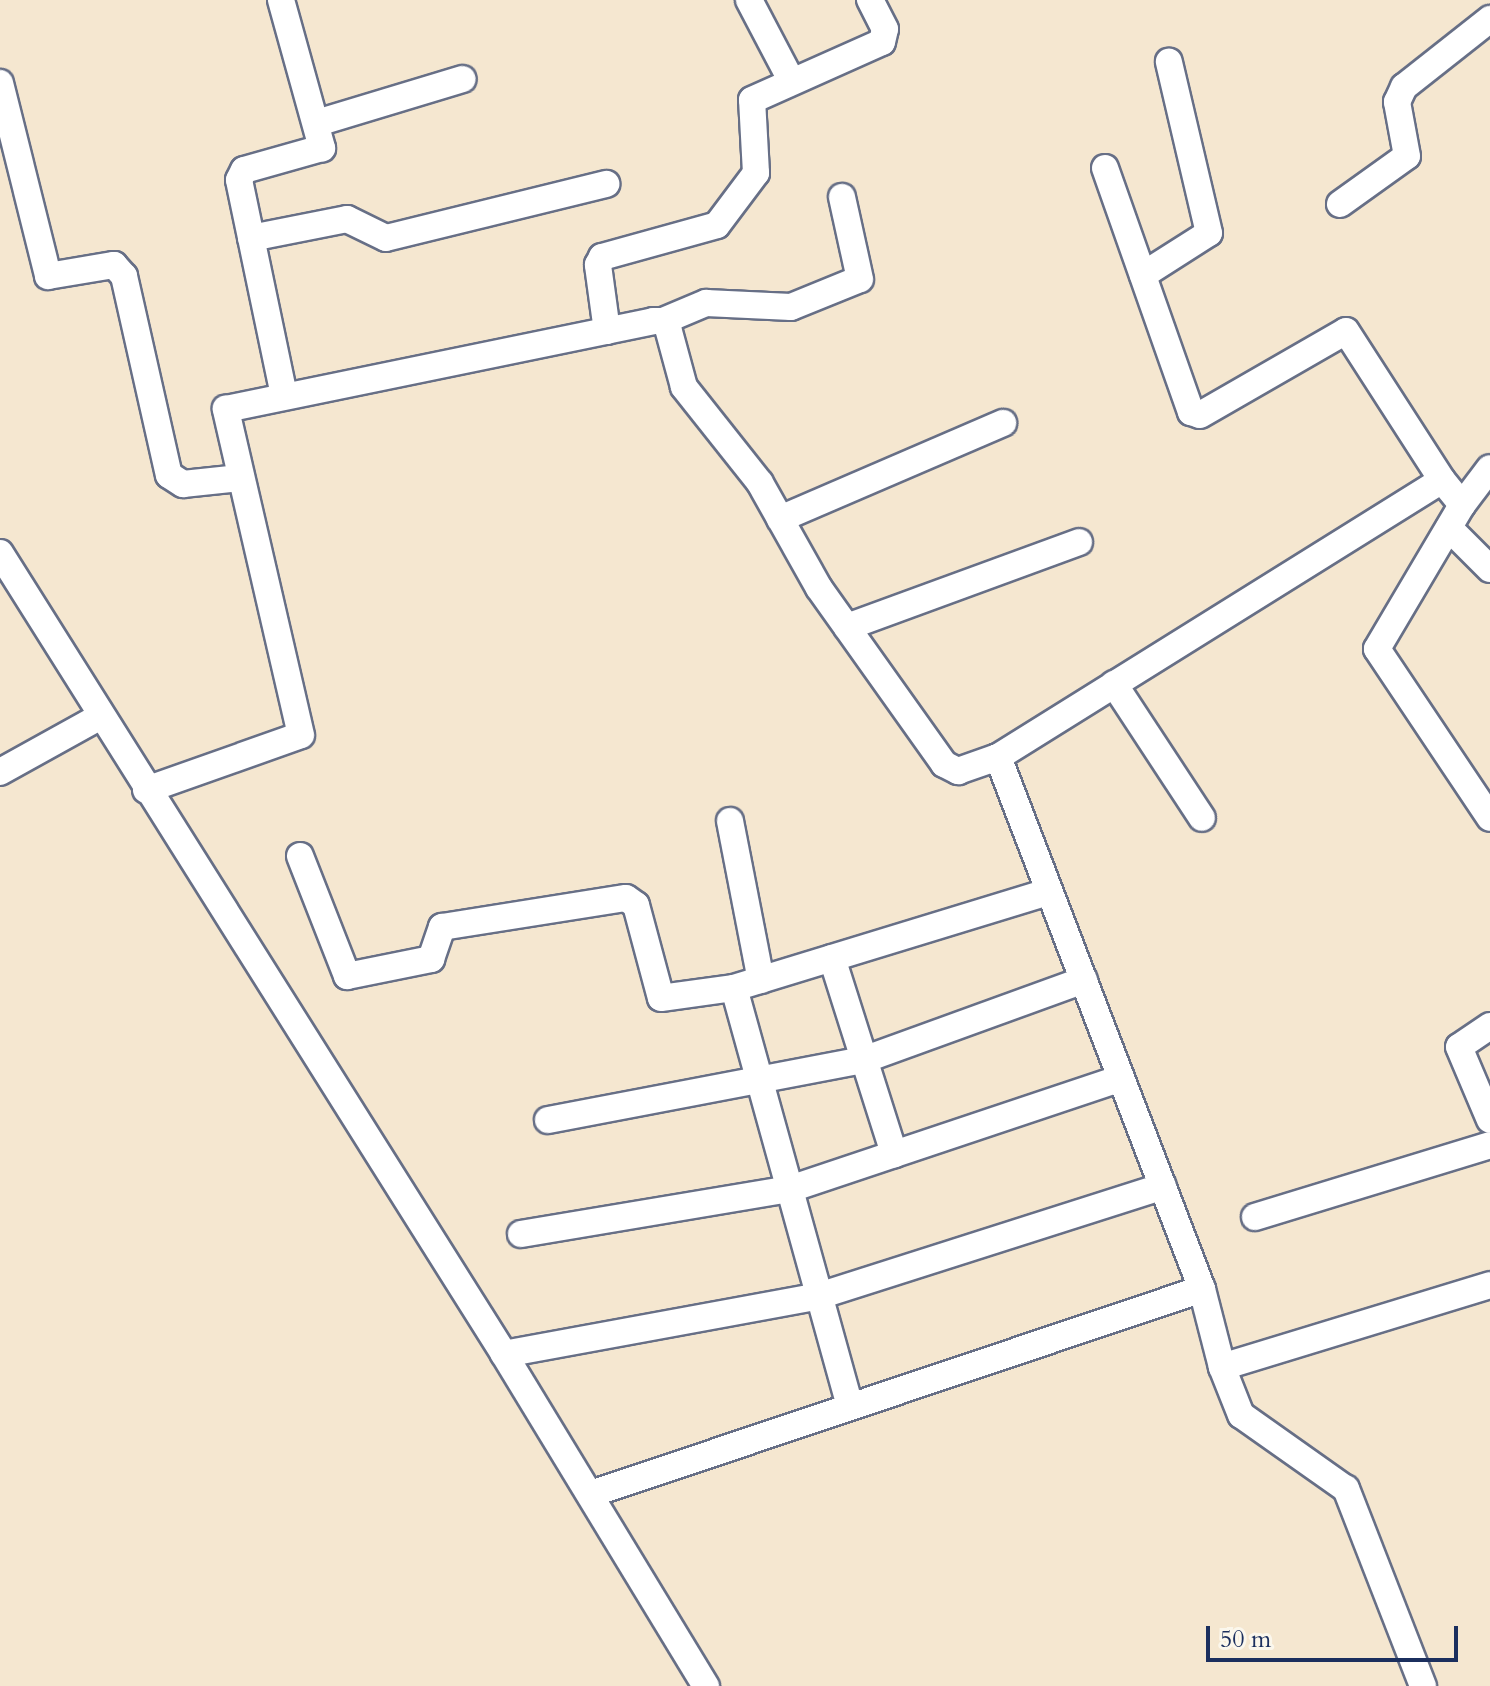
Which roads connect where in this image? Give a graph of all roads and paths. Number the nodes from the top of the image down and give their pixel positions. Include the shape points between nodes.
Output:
1 (281, 0) edge
2 (749, 0) edge
3 (870, 0) edge
4 (1490, 19) edge
5 (1169, 62) dead end
6 (463, 79) dead end
7 (791, 80) junction
8 (0, 83) edge
9 (317, 123) junction
10 (1105, 168) dead end
11 (606, 184) dead end
12 (842, 197) dead end
13 (1340, 204) dead end
14 (251, 238) junction
15 (1143, 275) junction
16 (663, 321) junction
17 (607, 331) junction
18 (284, 395) junction
19 (1003, 423) dead end
20 (1490, 468) edge
21 (240, 478) junction
22 (1442, 480) junction
23 (1456, 517) junction
24 (780, 519) junction
25 (1079, 542) dead end
26 (0, 553) edge
27 (1490, 569) edge
28 (847, 627) junction
29 (1114, 684) junction
30 (101, 716) junction
31 (998, 757) junction
32 (0, 772) edge
33 (146, 790) junction
34 (1202, 818) dead end
35 (1490, 818) edge
36 (730, 821) dead end
37 (300, 856) dead end
38 (1048, 892) junction
39 (832, 958) junction
40 (761, 980) junction
41 (1084, 980) junction
42 (734, 988) junction
43 (1490, 1026) edge
44 (863, 1060) junction
45 (1121, 1078) junction
46 (761, 1079) junction
47 (548, 1120) dead end
48 (1490, 1120) edge
49 (1490, 1145) edge
50 (894, 1154) junction
51 (1163, 1186) junction
52 (790, 1189) junction
53 (1255, 1217) dead end
54 (521, 1234) dead end
55 (1490, 1285) edge
56 (1202, 1289) junction
57 (819, 1296) junction
58 (504, 1354) junction
59 (1222, 1367) junction
60 (850, 1405) junction
61 (591, 1494) junction
62 (706, 1686) edge
63 (1423, 1686) edge

1 - 9 street
2 - 7 street
3 - 7 street via 885,29 882,42
4 - 13 street via 1404,87 1397,102 1407,156
5 - 15 street via 1209,233
6 - 9 street
7 - 17 street via 752,100 756,173 717,225 602,257 598,265
8 - 21 street via 48,276 114,265 124,276 169,475 183,484
9 - 14 street via 322,148 241,174
10 - 15 street
11 - 14 street via 386,238 347,219
12 - 16 street via 860,279 791,307 706,303
14 - 18 street
15 - 22 street via 1195,415 1346,331
16 - 17 street
16 - 24 street via 684,387 760,483
17 - 18 street
18 - 21 street via 226,409
19 - 24 street
20 - 23 street
21 - 33 street via 301,735
22 - 23 street
22 - 29 street
23 - 27 street
23 - 35 street via 1377,649
24 - 28 street
25 - 28 street
26 - 30 street
28 - 31 street via 950,770
29 - 31 street
29 - 34 street
30 - 32 street
30 - 33 street
31 - 38 street
33 - 58 street
36 - 40 street
37 - 42 street via 347,976 431,959 442,927 626,898 636,905 661,998
38 - 39 street
38 - 41 street
39 - 40 street
39 - 44 street
40 - 42 street
41 - 44 street
41 - 45 street
42 - 46 street
43 - 48 street via 1459,1047
44 - 46 street
44 - 50 street
45 - 50 street
45 - 51 street
46 - 47 street
46 - 52 street
49 - 53 street
50 - 52 street
51 - 56 street
51 - 57 street
52 - 54 street
52 - 57 street
55 - 59 street
56 - 59 street
56 - 60 street
57 - 58 street
57 - 60 street
58 - 61 street
59 - 63 street via 1241,1415 1346,1489 1356,1503
60 - 61 street
61 - 62 street

